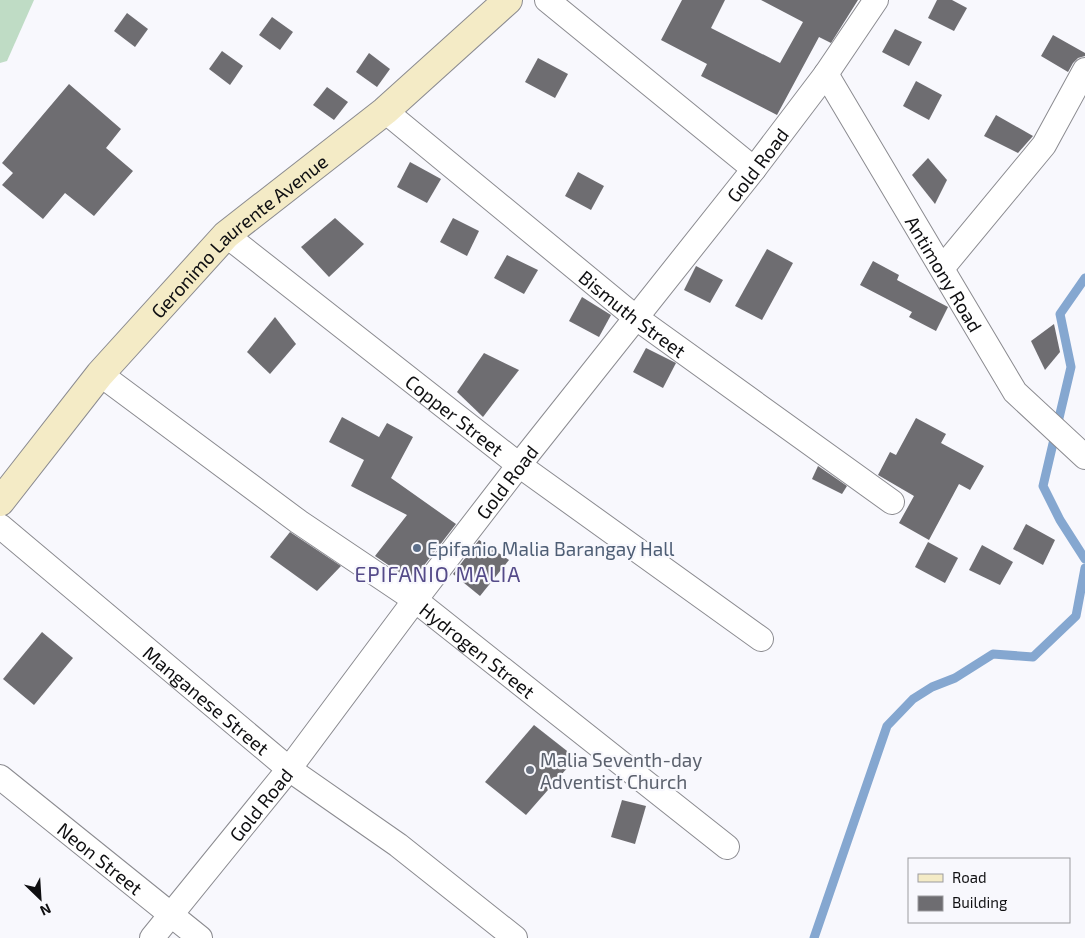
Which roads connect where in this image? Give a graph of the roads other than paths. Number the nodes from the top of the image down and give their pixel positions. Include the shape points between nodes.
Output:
1 (508, 0) edge
2 (547, 0) edge
3 (866, 4) edge
4 (1085, 70) edge
5 (826, 74) junction
6 (385, 111) junction
7 (754, 169) junction
8 (226, 235) junction
9 (942, 268) junction
10 (635, 317) junction
11 (100, 374) junction
12 (1085, 458) edge
13 (519, 465) junction
14 (0, 502) edge
15 (892, 502) dead end
16 (0, 526) edge
17 (415, 600) junction
18 (761, 639) dead end
19 (289, 769) junction
20 (0, 777) edge
21 (727, 847) dead end
22 (171, 915) junction
23 (152, 938) edge
24 (200, 938) edge
25 (514, 938) edge

1 - 6 street, Geronimo Laurente Avenue
2 - 7 street
3 - 5 street, Gold Road
4 - 9 street via 1044,145
5 - 7 street, Gold Road
5 - 9 street, Antimony Road
6 - 8 street, Geronimo Laurente Avenue
6 - 10 street, Bismuth Street
7 - 10 street, Gold Road
8 - 11 street, Geronimo Laurente Avenue
8 - 13 street, Copper Street
9 - 12 street, Antimony Road via 1015,392
10 - 13 street, Gold Road
10 - 15 street, Bismuth Street
11 - 14 street, Geronimo Laurente Avenue
11 - 17 street, Hydrogen Street via 299,522
13 - 17 street, Gold Road
13 - 18 street, Copper Street
16 - 19 street, Manganese Street
17 - 19 street, Gold Road
17 - 21 street, Hydrogen Street
19 - 22 street, Gold Road
19 - 25 street, Manganese Street via 398,845
20 - 22 street, Neon Street
22 - 23 street, Gold Road
22 - 24 street, Neon Street

